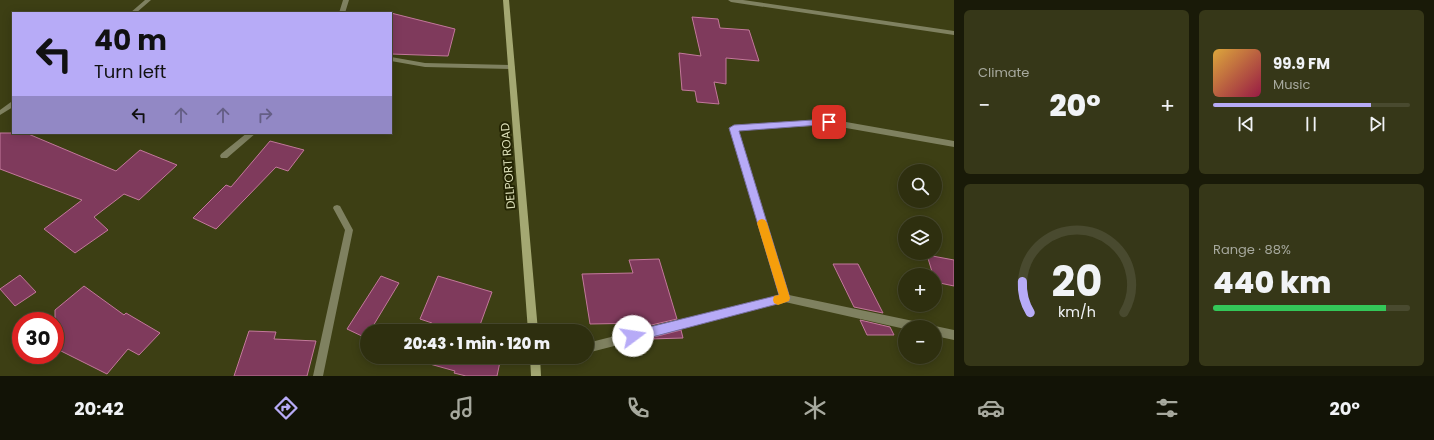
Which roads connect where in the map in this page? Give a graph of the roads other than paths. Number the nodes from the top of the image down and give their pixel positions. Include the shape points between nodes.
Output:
1 (148, 0) edge
2 (346, 0) edge
3 (506, 0) edge
4 (731, 0) edge
5 (134, 12) edge
6 (342, 12) edge
7 (954, 34) edge
8 (392, 60) edge
9 (512, 67) junction
10 (12, 105) edge
11 (0, 113) edge
12 (251, 134) edge
13 (954, 144) edge
14 (224, 156) dead end
15 (337, 208) dead end
16 (785, 298) junction
17 (898, 323) edge
18 (532, 324) edge
19 (942, 332) edge
20 (954, 335) edge
21 (594, 346) edge
22 (535, 364) edge
23 (318, 376) edge
24 (536, 376) edge

1 - 5 street
2 - 6 street
3 - 9 street, DELPORT ROAD
4 - 7 street
8 - 9 street via 425,65
9 - 18 street, DELPORT ROAD
10 - 11 street
12 - 14 street
13 - 16 street via 829,122 734,128
15 - 23 street via 349,230
16 - 17 street
16 - 21 street
19 - 20 street
22 - 24 street

